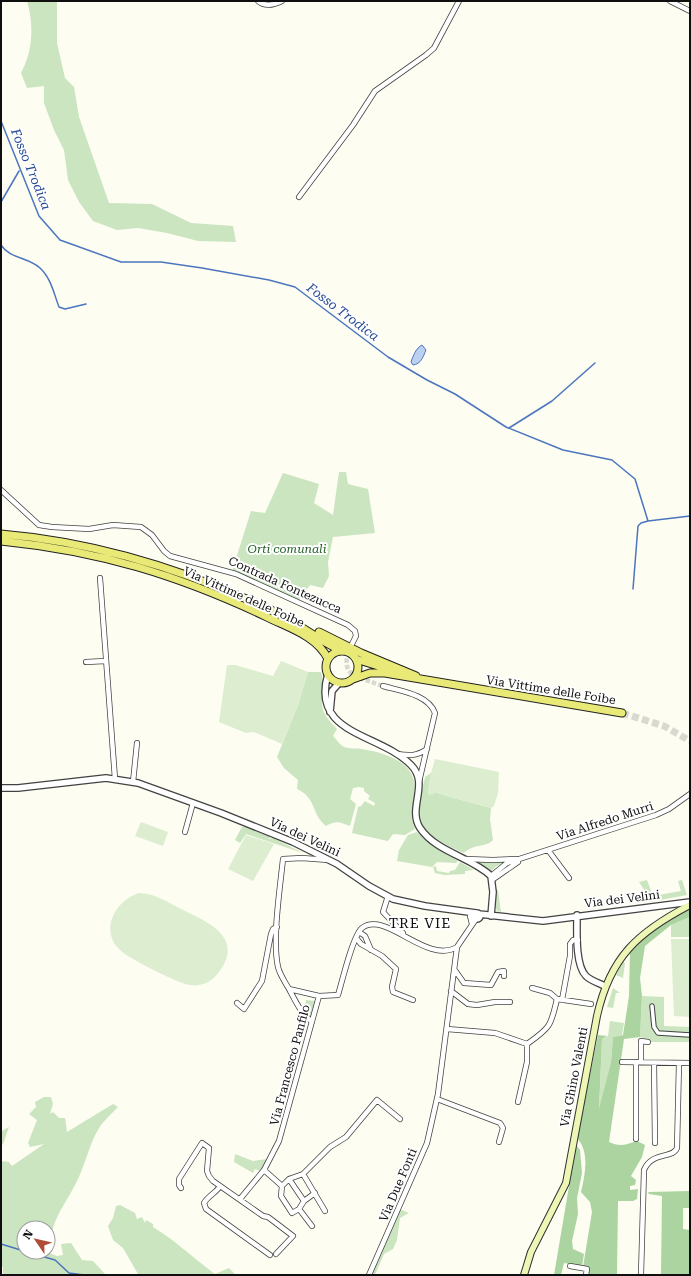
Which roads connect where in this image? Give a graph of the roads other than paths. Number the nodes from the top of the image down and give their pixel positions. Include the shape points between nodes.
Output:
1 (258, 1) edge
2 (282, 1) edge
3 (459, 1) edge
4 (670, 1) edge
5 (680, 3) edge
6 (690, 11) edge
7 (299, 197) dead end
8 (1, 490) edge
9 (1, 534) edge
10 (1, 541) edge
11 (100, 578) dead end
12 (280, 614) junction
13 (352, 644) tunnel mouth
14 (342, 651) junction
15 (328, 659) junction
16 (356, 660) junction
17 (106, 661) junction
18 (86, 662) dead end
19 (328, 674) junction
20 (353, 679) junction
21 (429, 681) junction
22 (339, 683) junction
23 (383, 686) tunnel mouth
24 (330, 712) junction
25 (622, 713) tunnel mouth
26 (137, 743) dead end
27 (428, 749) junction
28 (396, 754) junction
29 (115, 779) junction
30 (133, 782) junction
31 (419, 782) junction
32 (1, 788) edge
33 (690, 794) edge
34 (193, 803) junction
35 (184, 832) dead end
36 (548, 850) junction
37 (464, 859) junction
38 (522, 859) junction
39 (331, 861) junction
40 (491, 878) junction
41 (569, 878) dead end
42 (388, 896) junction
43 (690, 898) edge
44 (687, 904) edge
45 (577, 915) junction
46 (476, 916) junction
47 (491, 916) junction
48 (277, 927) junction
49 (359, 932) junction
50 (356, 938) junction
51 (409, 938) junction
52 (578, 940) junction
53 (457, 947) junction
54 (371, 950) junction
55 (454, 969) junction
56 (504, 976) dead end
57 (605, 986) junction
58 (532, 988) dead end
59 (289, 989) junction
60 (451, 990) junction
61 (319, 996) junction
62 (413, 1000) dead end
63 (560, 1000) junction
64 (510, 1002) dead end
65 (237, 1003) dead end
66 (591, 1004) dead end
67 (652, 1006) dead end
68 (312, 1022) junction
69 (447, 1029) junction
70 (690, 1034) edge
71 (648, 1042) dead end
72 (527, 1044) junction
73 (622, 1062) dead end
74 (638, 1062) junction
75 (654, 1063) junction
76 (679, 1063) junction
77 (690, 1063) edge
78 (437, 1099) junction
79 (518, 1102) dead end
80 (400, 1119) dead end
81 (636, 1139) dead end
82 (499, 1142) dead end
83 (655, 1143) dead end
84 (264, 1170) junction
85 (303, 1174) junction
86 (289, 1179) junction
87 (220, 1186) junction
88 (282, 1186) junction
89 (181, 1188) dead end
90 (315, 1193) junction
91 (240, 1199) junction
92 (304, 1202) junction
93 (299, 1209) junction
94 (325, 1211) dead end
95 (312, 1226) dead end
96 (276, 1254) dead end
97 (270, 1255) dead end
98 (570, 1266) dead end
99 (369, 1275) edge
100 (524, 1275) edge
101 (586, 1275) edge
102 (641, 1275) edge

1 - 2 street via 270,5
3 - 7 street via 434,48 375,91
4 - 5 street
5 - 6 street
8 - 13 street, Contrada Fontezucca via 36,522 45,526 90,529 113,525 141,527 152,535 170,556 236,574 348,625 356,631
9 - 12 main road, Via Vittime delle Foibe via 44,538 136,558 209,583
10 - 15 main road, Via Vittime delle Foibe via 84,553 182,580 234,601 307,637 320,645
11 - 17 street
12 - 14 main road, Via Vittime delle Foibe
12 - 21 main road via 354,650
14 - 15 main road
14 - 16 main road via 350,653
15 - 19 main road
16 - 20 main road via 358,670
16 - 21 main road, Via Vittime delle Foibe
17 - 18 street
17 - 29 street
19 - 22 main road
19 - 24 street via 324,700
20 - 21 main road, Via Vittime delle Foibe via 378,673
20 - 22 main road
21 - 25 main road, Via Vittime delle Foibe
22 - 24 street via 330,696
23 - 27 street via 425,699 431,704 435,712
24 - 28 street via 337,721
26 - 30 street
27 - 28 street via 417,755
27 - 31 street
28 - 31 street via 415,770
29 - 30 street, Via dei Velini
29 - 32 street, Via dei Velini
30 - 34 street, Via dei Velini
31 - 37 street via 416,814 420,828 438,844
33 - 36 street, Via Alfredo Murri via 656,815
34 - 35 street
34 - 39 street, Via dei Velini via 272,833
36 - 38 street, Via Alfredo Murri
36 - 41 street
37 - 38 street
37 - 40 street
38 - 40 street
39 - 42 street, Via dei Velini
39 - 48 street via 283,859
40 - 47 street
42 - 46 street, Via dei Velini via 414,904
42 - 51 street via 383,912
43 - 44 street, Via dei Velini
44 - 45 street, Via dei Velini
44 - 57 main road, Via Ghino Valenti via 638,938 616,964
45 - 47 street, Via dei Velini via 544,921
45 - 52 street
46 - 47 street, Via dei Velini
46 - 53 street, Via Due Fonti
48 - 59 street via 279,968
48 - 65 street via 271,934 262,981 244,1009
49 - 50 street, Via Francesco Panfilo
49 - 51 street via 362,928 376,925
49 - 54 street via 365,936
50 - 54 street
50 - 61 street, Via Francesco Panfilo via 338,995
51 - 53 street via 440,952
52 - 57 street via 582,971 586,976
52 - 63 street via 573,940 570,944 570,956
53 - 55 street, Via Due Fonti
54 - 62 street via 396,969 393,992
55 - 56 street via 464,983 491,985 498,972 504,971
55 - 60 street, Via Due Fonti
57 - 100 main road, Via Ghino Valenti via 597,1016 566,1183 531,1252
58 - 63 street via 550,993
59 - 61 street
59 - 68 street via 296,1004
60 - 64 street via 468,1004
60 - 69 street, Via Due Fonti
61 - 68 street, Via Francesco Panfilo
63 - 66 street
63 - 72 street via 549,1027
67 - 70 street via 654,1027 658,1033
68 - 84 street, Via Francesco Panfilo via 279,1141
69 - 72 street via 495,1034
69 - 78 street, Via Due Fonti
71 - 74 street via 641,1041
72 - 79 street via 527,1062
73 - 74 street
74 - 75 street
74 - 81 street
75 - 76 street
75 - 83 street
76 - 77 street
76 - 102 street via 676,1151 651,1159 644,1170
78 - 82 street via 500,1123 503,1132
78 - 99 street, Via Due Fonti via 423,1153
80 - 85 street via 378,1100 346,1138 330,1147
84 - 88 street
84 - 91 street, Via Francesco Panfilo
85 - 86 street
85 - 90 street
86 - 88 street
86 - 92 street
87 - 89 street via 209,1176 207,1170 210,1148 202,1143 179,1179
87 - 91 street
87 - 97 street via 204,1203 206,1209
88 - 93 street via 281,1196 292,1213
90 - 92 street
90 - 94 street
91 - 96 street via 263,1216 268,1216 293,1236
92 - 93 street
93 - 95 street
98 - 101 street via 588,1269

